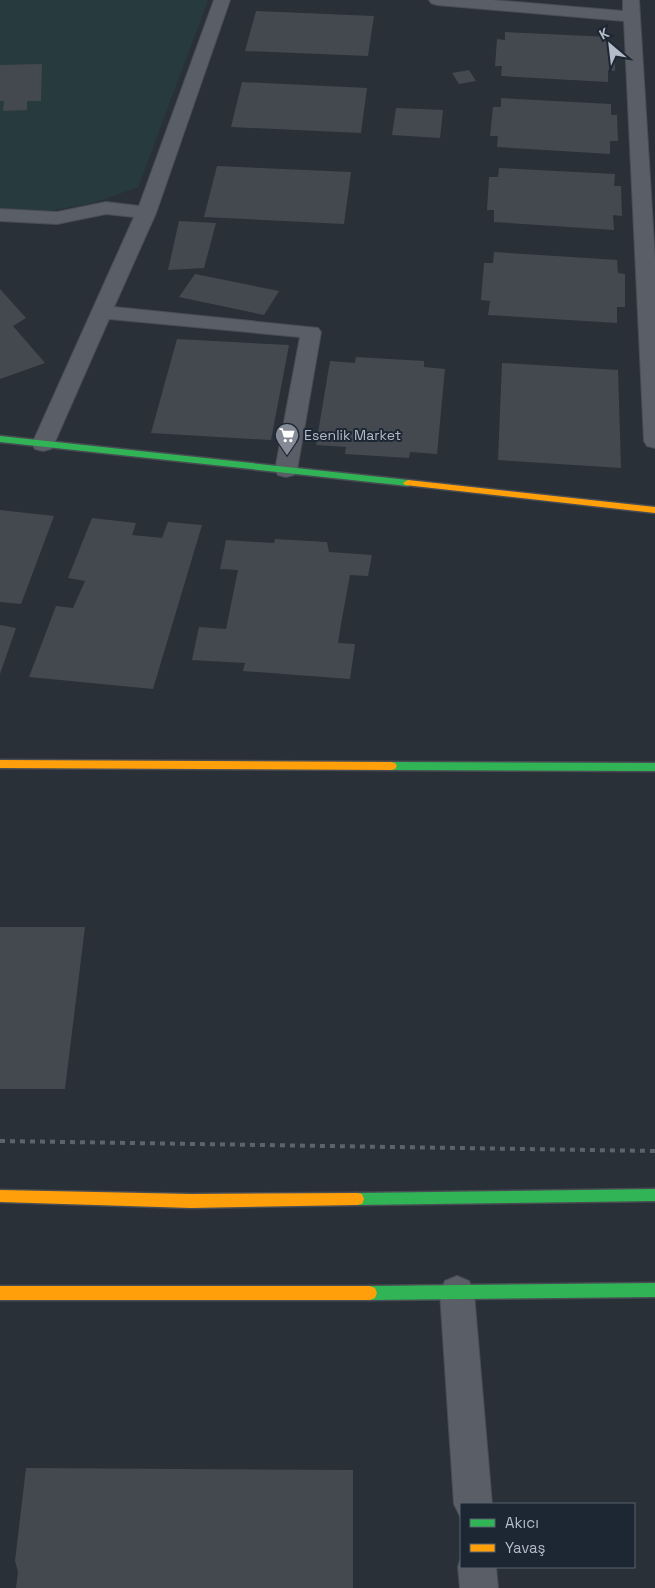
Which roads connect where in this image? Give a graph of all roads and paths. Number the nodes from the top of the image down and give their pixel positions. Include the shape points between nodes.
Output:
1 (222, 0) edge
2 (437, 0) edge
3 (631, 9) edge
4 (648, 203) edge
5 (146, 213) junction
6 (0, 215) edge
7 (102, 312) junction
8 (0, 439) edge
9 (655, 441) edge
10 (43, 444) junction
11 (286, 470) junction
12 (655, 510) edge
13 (0, 764) edge
14 (655, 767) edge
15 (0, 1141) edge
16 (655, 1151) edge
17 (0, 1196) edge
18 (655, 1196) edge
19 (655, 1290) edge
20 (457, 1292) junction
21 (0, 1293) edge
22 (473, 1503) edge
23 (477, 1568) edge
24 (479, 1588) edge

1 - 5 street
2 - 3 street
3 - 4 street
4 - 9 street
5 - 6 street via 106,208 57,218
5 - 7 street
7 - 10 street
7 - 11 street via 311,332
8 - 10 street
10 - 11 street
11 - 12 street
13 - 14 street
15 - 16 path
17 - 18 street via 191,1201
19 - 20 street
20 - 21 street
20 - 22 street
23 - 24 street

